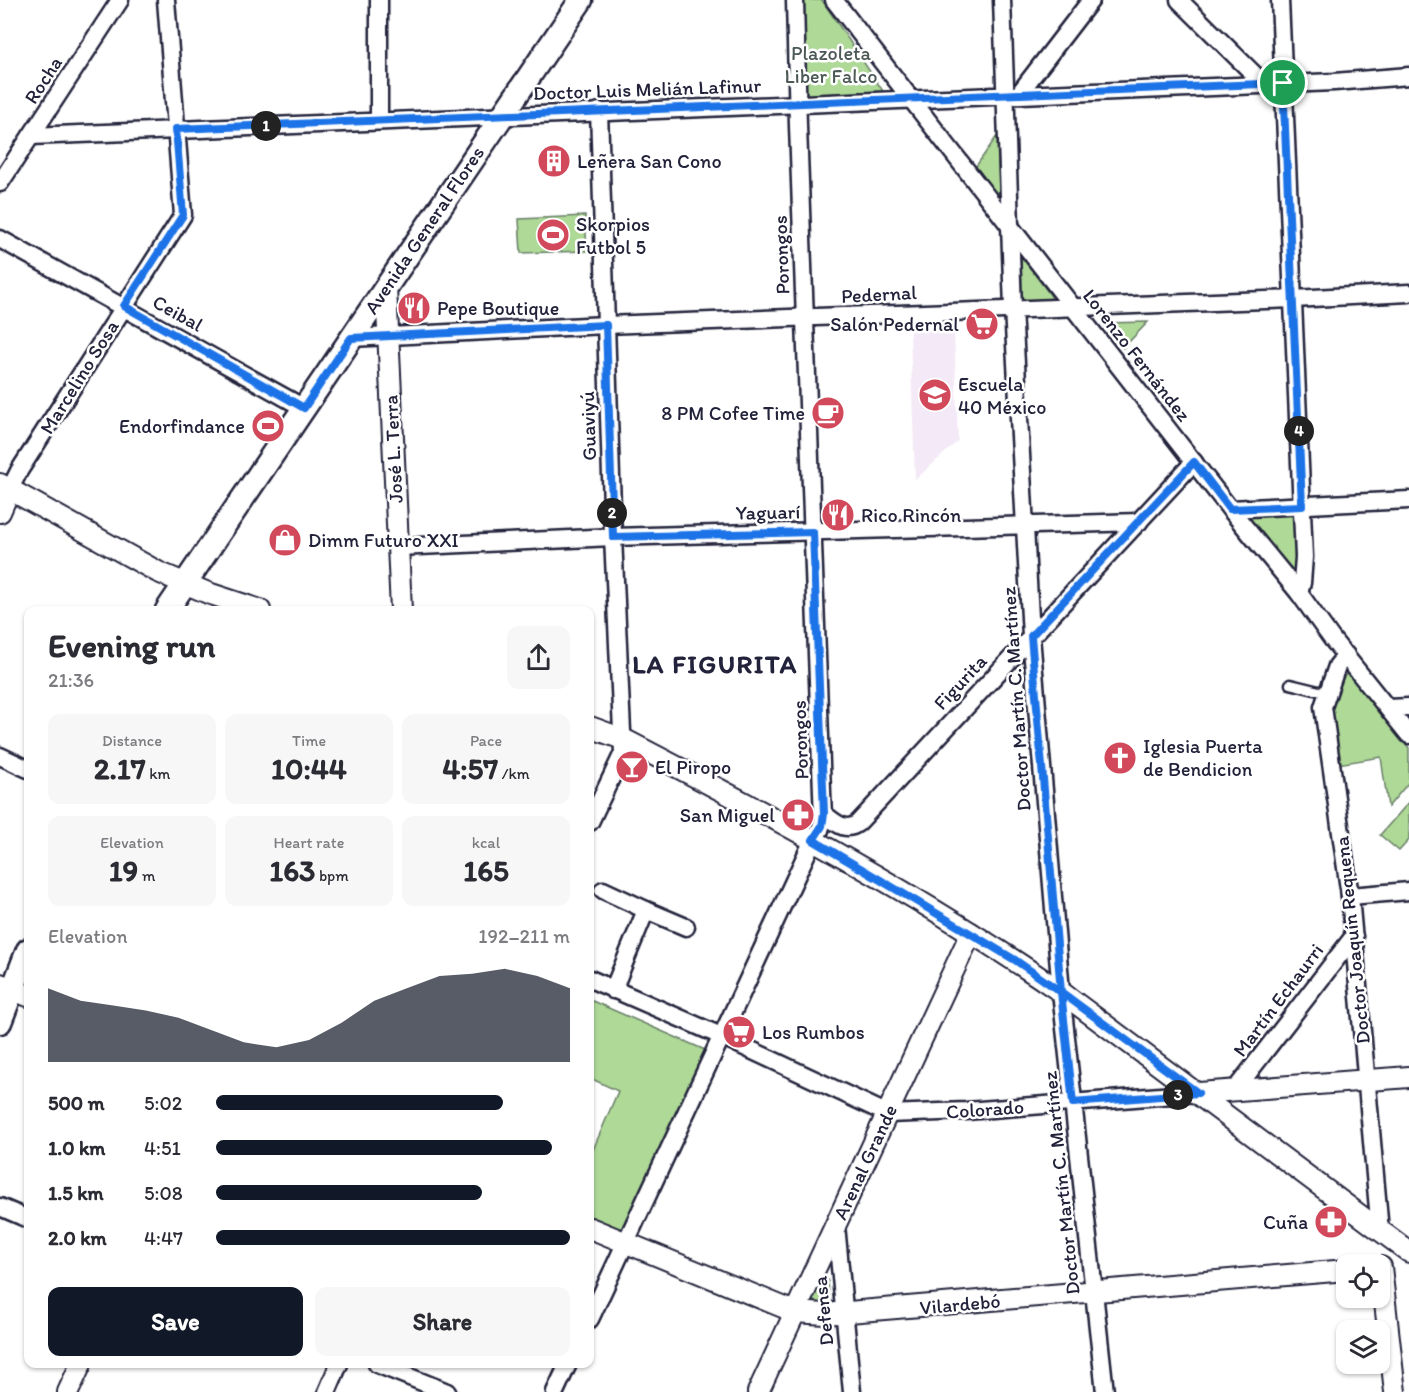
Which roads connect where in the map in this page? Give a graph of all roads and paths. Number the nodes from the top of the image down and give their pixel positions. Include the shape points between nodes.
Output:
1 (120, 0) edge
2 (165, 0) edge
3 (379, 0) edge
4 (581, 0) edge
5 (795, 0) edge
6 (834, 0) edge
7 (1002, 0) edge
8 (1091, 0) edge
9 (1179, 0) edge
10 (1280, 0) edge
11 (1409, 76) edge
12 (1283, 83) junction
13 (1264, 84) junction
14 (1012, 95) junction
15 (912, 99) junction
16 (797, 104) junction
17 (599, 111) junction
18 (502, 115) junction
19 (379, 121) junction
20 (176, 129) junction
21 (31, 136) junction
22 (0, 183) edge
23 (1011, 228) junction
24 (0, 239) edge
25 (386, 287) junction
26 (1409, 292) edge
27 (1293, 299) junction
28 (124, 306) junction
29 (1072, 307) junction
30 (1013, 309) junction
31 (805, 318) junction
32 (606, 325) junction
33 (388, 335) junction
34 (351, 338) junction
35 (304, 408) junction
36 (1194, 462) junction
37 (5, 486) edge
38 (1409, 500) edge
39 (1302, 506) junction
40 (1230, 509) junction
41 (0, 512) edge
42 (1139, 522) junction
43 (1026, 524) junction
44 (813, 532) junction
45 (613, 537) junction
46 (398, 547) junction
47 (184, 584) junction
48 (1299, 593) junction
49 (170, 606) edge
50 (248, 606) edge
51 (401, 606) edge
52 (1031, 636) junction
53 (1346, 655) junction
54 (1290, 684) dead end
55 (1327, 693) junction
56 (1409, 707) edge
57 (1388, 708) junction
58 (594, 728) edge
59 (1409, 735) edge
60 (622, 739) junction
61 (0, 756) edge
62 (24, 767) edge
63 (594, 814) edge
64 (824, 814) junction
65 (813, 840) junction
66 (603, 890) dead end
67 (1409, 891) edge
68 (1350, 896) junction
69 (646, 910) junction
70 (686, 927) dead end
71 (971, 933) junction
72 (1354, 936) junction
73 (24, 961) edge
74 (594, 981) edge
75 (14, 990) edge
76 (613, 990) junction
77 (1061, 992) junction
78 (0, 1022) edge
79 (721, 1036) junction
80 (1409, 1077) edge
81 (1365, 1080) junction
82 (1235, 1090) junction
83 (1198, 1093) junction
84 (1073, 1103) junction
85 (888, 1114) junction
86 (0, 1207) edge
87 (24, 1217) edge
88 (836, 1225) junction
89 (594, 1230) edge
90 (1380, 1231) junction
91 (626, 1242) junction
92 (1409, 1252) edge
93 (1409, 1264) edge
94 (1390, 1266) edge
95 (1336, 1271) edge
96 (1093, 1293) junction
97 (1386, 1308) edge
98 (594, 1310) edge
99 (795, 1312) junction
100 (844, 1313) junction
101 (79, 1368) edge
102 (337, 1368) edge
103 (387, 1368) edge
104 (566, 1368) edge
105 (68, 1392) edge
106 (327, 1392) edge
107 (447, 1392) edge
108 (555, 1392) edge
109 (758, 1392) edge
110 (852, 1392) edge
111 (1105, 1392) edge
112 (1395, 1392) edge

1 - 21 street, Rocha
2 - 20 street, Marcelino Sosa
3 - 19 street
4 - 18 main road, Avenida General Flores
5 - 16 street, Porongos
6 - 15 street, Lorenzo Fernández
7 - 14 street, Doctor Martín C. Martínez
8 - 14 street
9 - 13 street
10 - 12 street
11 - 12 street, Doctor Luis Melián Lafinur
12 - 13 street, Doctor Luis Melián Lafinur
12 - 27 street
13 - 14 street, Doctor Luis Melián Lafinur
14 - 15 street, Doctor Luis Melián Lafinur
14 - 23 street, Doctor Martín C. Martínez
15 - 16 street, Doctor Luis Melián Lafinur
15 - 23 street, Lorenzo Fernández
16 - 17 street, Doctor Luis Melián Lafinur
16 - 31 street, Porongos
17 - 18 street, Doctor Luis Melián Lafinur
17 - 32 street, Guaviyú
18 - 19 street, Doctor Luis Melián Lafinur
18 - 25 main road, Avenida General Flores
19 - 20 street, Doctor Luis Melián Lafinur
20 - 21 street, Doctor Luis Melián Lafinur
20 - 28 street, Marcelino Sosa via 183,215
21 - 22 street, Rocha
23 - 29 street, Lorenzo Fernández
23 - 30 street, Doctor Martín C. Martínez
24 - 28 street, Ceibal
25 - 33 street, José L. Terra
25 - 34 main road, Avenida General Flores
26 - 27 street, Pedernal
27 - 29 street, Pedernal
27 - 39 street
28 - 35 street, Ceibal
28 - 37 street, Marcelino Sosa via 19,471
29 - 30 street, Pedernal
29 - 36 street, Lorenzo Fernández
30 - 31 street, Pedernal
30 - 43 street, Doctor Martín C. Martínez
31 - 32 street, Pedernal
31 - 44 street, Porongos
32 - 33 street, Pedernal
32 - 45 street, Guaviyú
33 - 34 street, Pedernal
33 - 46 street, José L. Terra
34 - 35 main road, Avenida General Flores
35 - 47 main road, Avenida General Flores
36 - 40 street, Lorenzo Fernández
36 - 42 street, Figurita
37 - 41 street, Marcelino Sosa
37 - 47 street
38 - 39 street
39 - 40 street
39 - 48 street via 1304,568
40 - 48 street, Lorenzo Fernández
42 - 43 street, Yaguarí
42 - 52 street, Figurita
43 - 44 street, Yaguarí
43 - 52 street, Doctor Martín C. Martínez
44 - 45 street, Yaguarí
44 - 64 street, Porongos
45 - 46 street, Yaguarí
45 - 60 street, Guaviyú
46 - 51 street, José L. Terra
47 - 49 main road, Avenida General Flores
47 - 50 street
48 - 53 street, Lorenzo Fernández
52 - 64 street, Figurita via 858,823 846,828
52 - 77 street, Doctor Martín C. Martínez
53 - 55 street, Doctor Joaquín Requena via 1337,666
53 - 57 street, Lorenzo Fernández
54 - 55 lane
55 - 68 street, Doctor Joaquín Requena via 1324,722
56 - 57 street
57 - 59 street, Lorenzo Fernández
58 - 60 street
60 - 63 street, Guaviyú via 623,753
60 - 65 street
61 - 62 street
64 - 65 street, Porongos
65 - 71 street
65 - 79 street, Porongos
66 - 69 street
67 - 68 street
68 - 72 street, Doctor Joaquín Requena
69 - 70 street
69 - 76 street
71 - 77 street
71 - 85 street, Arenal Grande
72 - 81 street, Doctor Joaquín Requena
72 - 82 street, Martín Echaurri
73 - 75 main road
74 - 76 street, Colorado
75 - 78 main road
76 - 79 street, Colorado
77 - 83 street
77 - 84 street, Doctor Martín C. Martínez
79 - 85 street, Colorado
79 - 91 street, Porongos
80 - 81 street, Colorado
81 - 82 street, Colorado
81 - 90 street, Doctor Joaquín Requena
82 - 83 street, Colorado
83 - 84 street, Colorado
83 - 90 street
84 - 85 street, Colorado
84 - 96 street, Doctor Martín C. Martínez
85 - 88 street, Arenal Grande
86 - 87 street
88 - 99 street, Arenal Grande
88 - 100 street, Defensa
89 - 91 street, Vilardebó
90 - 92 street
91 - 98 street, Porongos
91 - 99 street, Vilardebó
93 - 94 street
95 - 96 street, Vilardebó
96 - 100 street, Vilardebó
96 - 111 street, Doctor Martín C. Martínez
97 - 112 street
99 - 100 street, Vilardebó
99 - 109 street, Arenal Grande
100 - 110 street, Defensa
101 - 105 street
102 - 106 street
103 - 107 street
104 - 108 street

